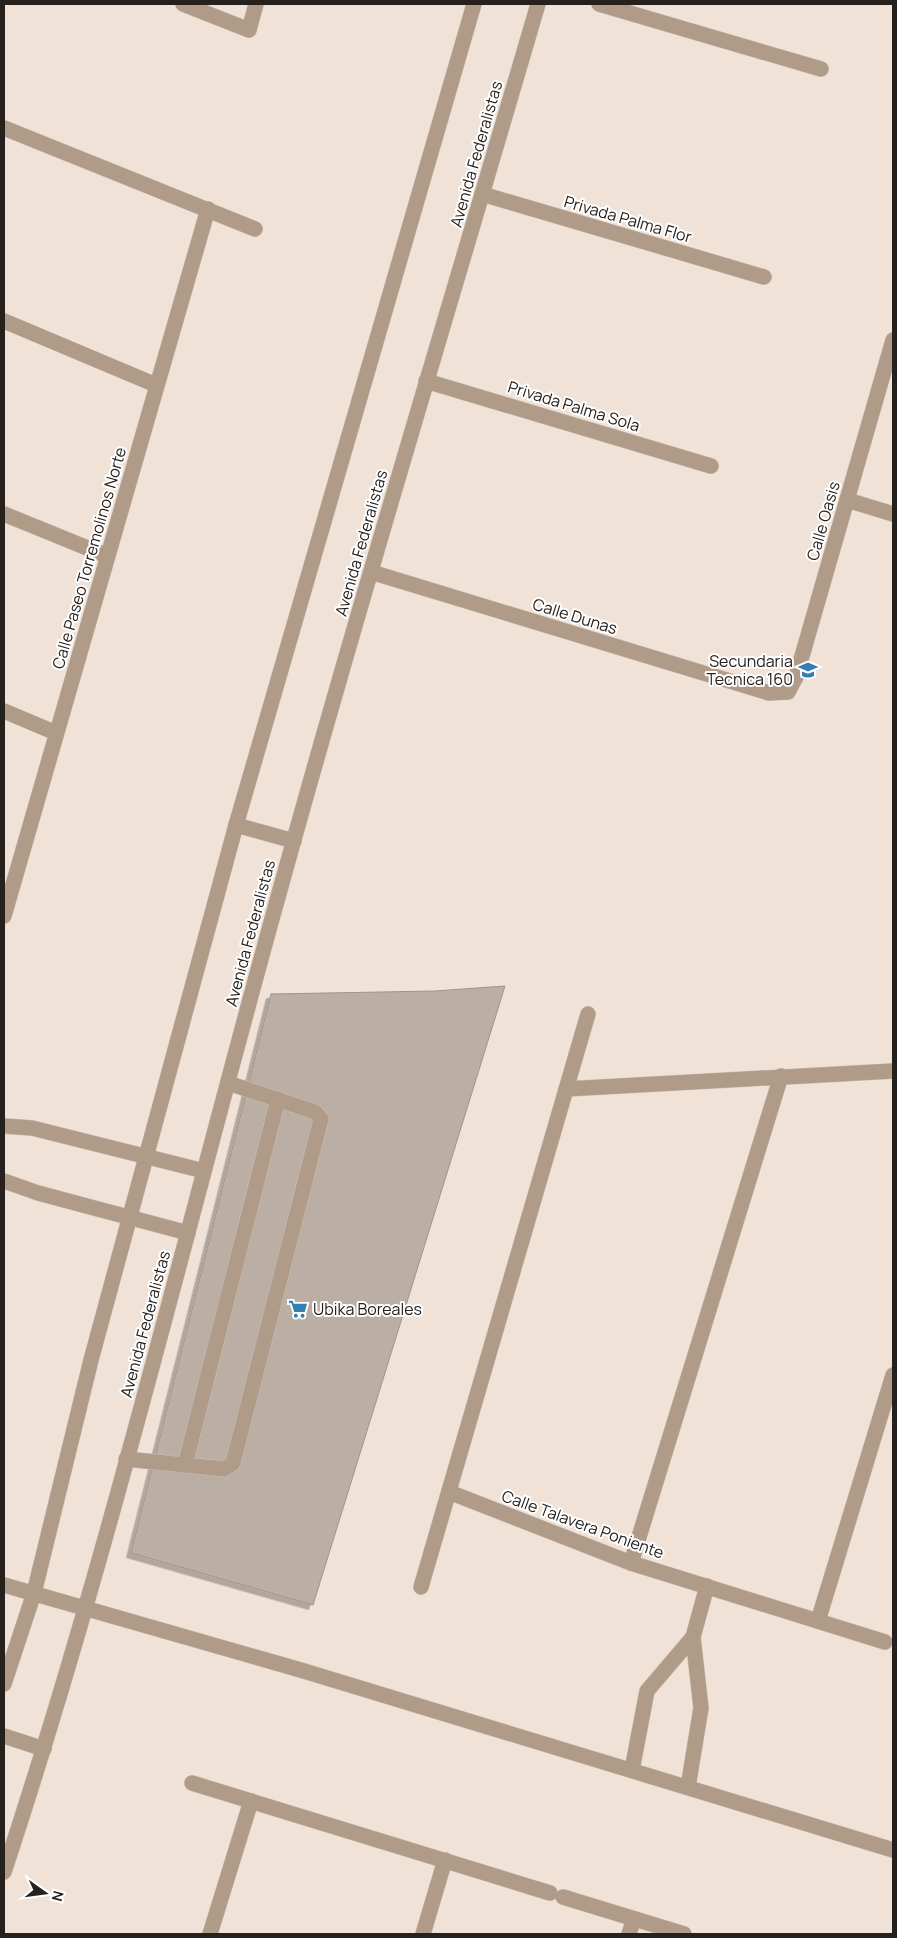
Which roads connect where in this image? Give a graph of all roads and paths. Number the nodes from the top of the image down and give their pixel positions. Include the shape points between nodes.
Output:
1 (183, 4) edge
2 (256, 4) edge
3 (474, 4) edge
4 (538, 4) edge
5 (599, 4) edge
6 (821, 69) dead end
7 (4, 128) edge
8 (482, 194) junction
9 (208, 209) junction
10 (255, 229) dead end
11 (764, 276) dead end
12 (4, 321) edge
13 (893, 340) edge
14 (426, 381) junction
15 (156, 385) junction
16 (711, 466) dead end
17 (847, 500) junction
18 (4, 514) edge
19 (893, 514) edge
20 (107, 556) junction
21 (371, 572) junction
22 (769, 694) joint
23 (4, 711) edge
24 (56, 733) junction
25 (236, 825) junction
26 (294, 840) junction
27 (5, 907) edge
28 (588, 1014) dead end
29 (893, 1072) edge
30 (781, 1076) junction
31 (228, 1082) junction
32 (566, 1089) junction
33 (278, 1100) junction
34 (4, 1126) edge
35 (147, 1156) junction
36 (204, 1171) junction
37 (4, 1181) edge
38 (130, 1217) junction
39 (188, 1233) junction
40 (893, 1375) edge
41 (126, 1459) junction
42 (185, 1465) junction
43 (449, 1492) junction
44 (631, 1562) junction
45 (4, 1585) edge
46 (707, 1586) junction
47 (421, 1587) dead end
48 (34, 1593) junction
49 (84, 1608) junction
50 (818, 1622) junction
51 (693, 1637) junction
52 (884, 1642) dead end
53 (4, 1684) edge
54 (4, 1736) edge
55 (44, 1749) junction
56 (632, 1770) junction
57 (192, 1782) dead end
58 (688, 1787) junction
59 (251, 1801) junction
60 (893, 1850) edge
61 (445, 1860) junction
62 (4, 1872) edge
63 (634, 1919) junction
64 (210, 1934) edge
65 (423, 1934) edge
66 (629, 1934) edge
67 (684, 1934) edge

1 - 2 street via 249,30
3 - 25 street
4 - 8 street, Avenida Federalistas
5 - 6 street
7 - 9 street
8 - 11 street, Privada Palma Flor
8 - 14 street, Avenida Federalistas
9 - 10 street
9 - 15 street, Calle Paseo Torremolinos Norte
12 - 15 street
13 - 17 street, Calle Oasis
14 - 16 street, Privada Palma Sola
14 - 21 street, Avenida Federalistas
15 - 20 street, Calle Paseo Torremolinos Norte
17 - 19 street
17 - 22 street, Calle Oasis via 796,677 788,692
18 - 20 street
20 - 24 street, Calle Paseo Torremolinos Norte
21 - 22 street, Calle Dunas
21 - 26 street, Avenida Federalistas
23 - 24 street
24 - 27 street, Calle Paseo Torremolinos Norte
25 - 26 street
25 - 35 street
26 - 31 street, Avenida Federalistas
28 - 32 street
29 - 30 street
30 - 32 street
30 - 44 street
31 - 33 street
31 - 36 street, Avenida Federalistas
32 - 43 street
33 - 42 street
33 - 42 street via 315,1112 320,1119 233,1463 224,1469
34 - 35 street via 32,1128
35 - 36 street
35 - 38 street
36 - 39 street, Avenida Federalistas
37 - 38 street via 38,1194
38 - 39 street
38 - 48 street via 90,1360
39 - 41 street, Avenida Federalistas
40 - 50 street
41 - 42 street
41 - 49 street, Avenida Federalistas
43 - 44 street, Calle Talavera Poniente
43 - 47 street
44 - 46 street, Calle Talavera Poniente
45 - 48 street
46 - 50 street, Calle Talavera Poniente
46 - 51 street
48 - 49 street
48 - 53 street
49 - 55 street, Avenida Federalistas
49 - 56 street
50 - 52 street, Calle Talavera Poniente
51 - 56 street via 647,1691
51 - 58 street via 702,1708
54 - 55 street
55 - 62 street, Avenida Federalistas
56 - 58 street
57 - 59 street
58 - 60 street
59 - 61 street
59 - 64 street
61 - 63 street
61 - 65 street
63 - 66 street
63 - 67 street

